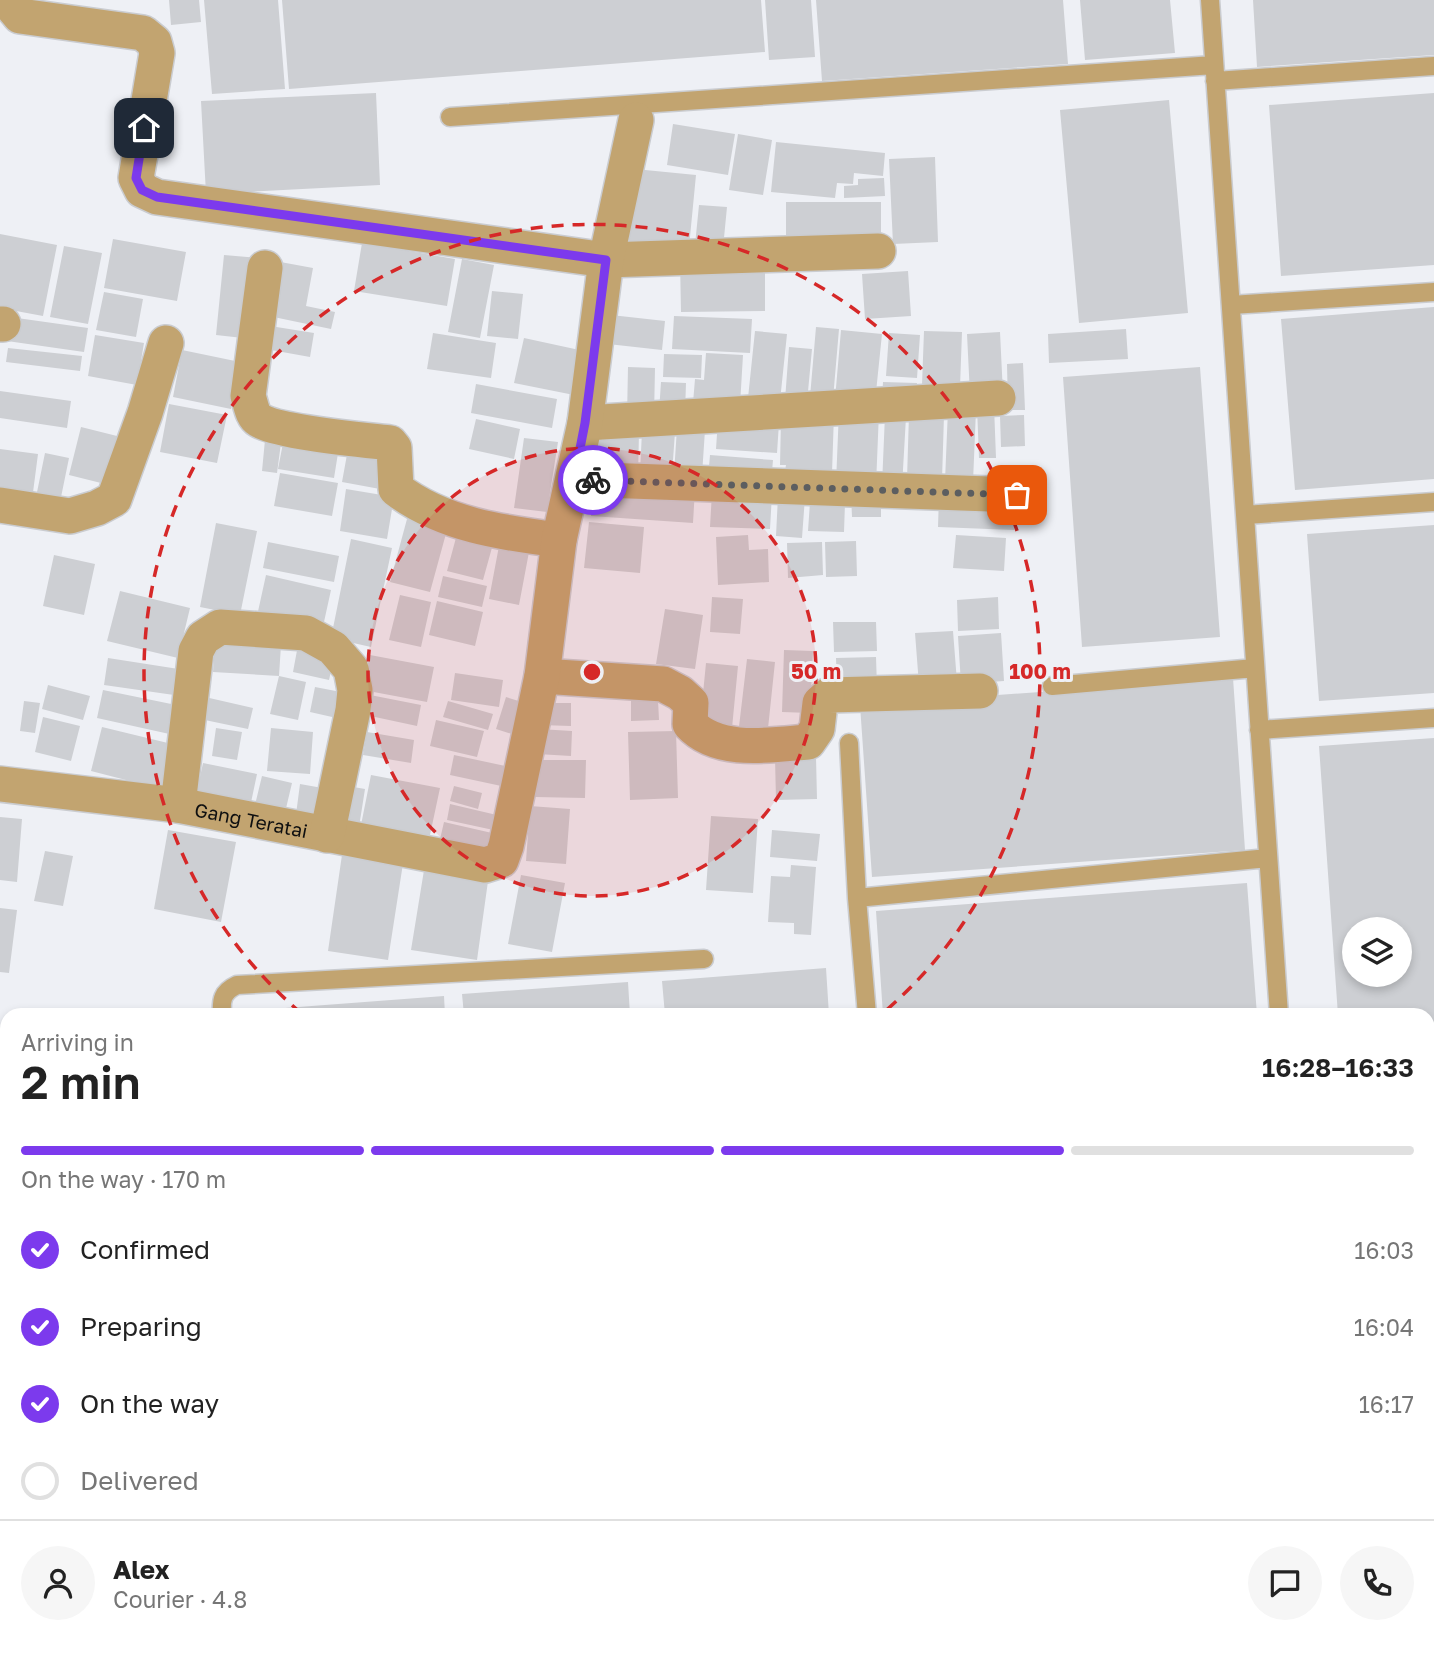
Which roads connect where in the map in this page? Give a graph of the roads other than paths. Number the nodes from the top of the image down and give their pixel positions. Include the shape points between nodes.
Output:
1 (10, 0) edge
2 (1210, 0) edge
3 (1434, 66) edge
4 (1215, 73) junction
5 (450, 117) dead end
6 (636, 120) dead end
7 (878, 251) dead end
8 (606, 260) junction
9 (265, 268) dead end
10 (1434, 292) edge
11 (1231, 305) junction
12 (166, 343) dead end
13 (998, 398) dead end
14 (585, 423) junction
15 (574, 479) junction
16 (1017, 495) dead end
17 (1434, 502) edge
18 (0, 505) edge
19 (1245, 515) junction
20 (559, 540) junction
21 (1255, 668) junction
22 (542, 676) junction
23 (1052, 686) dead end
24 (980, 691) dead end
25 (1434, 718) edge
26 (1259, 730) junction
27 (849, 743) dead end
28 (0, 785) edge
29 (178, 805) junction
30 (327, 835) junction
31 (1268, 858) junction
32 (857, 898) junction
33 (704, 959) dead end
34 (222, 1008) edge
35 (866, 1008) edge
36 (1279, 1008) edge

1 - 8 street via 20,16 143,33 154,42 157,53 136,178 142,190 157,197
2 - 4 lane
3 - 4 lane
4 - 5 lane
4 - 11 lane
6 - 8 street
7 - 8 street
8 - 14 street
9 - 20 street via 248,396 259,420 390,443 396,489 404,494 452,519 504,533
10 - 11 lane
11 - 19 lane
12 - 18 street via 114,499 70,516
13 - 14 street
14 - 15 street
15 - 16 street
15 - 20 street
17 - 19 lane
19 - 21 lane
20 - 22 street
21 - 23 lane
21 - 26 lane
22 - 24 street via 663,684 691,703 690,724 700,735 715,742 766,745 808,742 817,729 820,704 829,695
22 - 30 street, Gang Teratai via 501,860 485,866
25 - 26 lane
26 - 31 lane
27 - 32 lane
28 - 29 street, Gang Teratai
29 - 30 street, Gang Teratai
29 - 30 street via 196,651 203,638 220,627 306,633 333,648 351,669 355,690
31 - 32 lane
31 - 36 lane
32 - 35 lane
33 - 34 lane via 237,985 226,989

